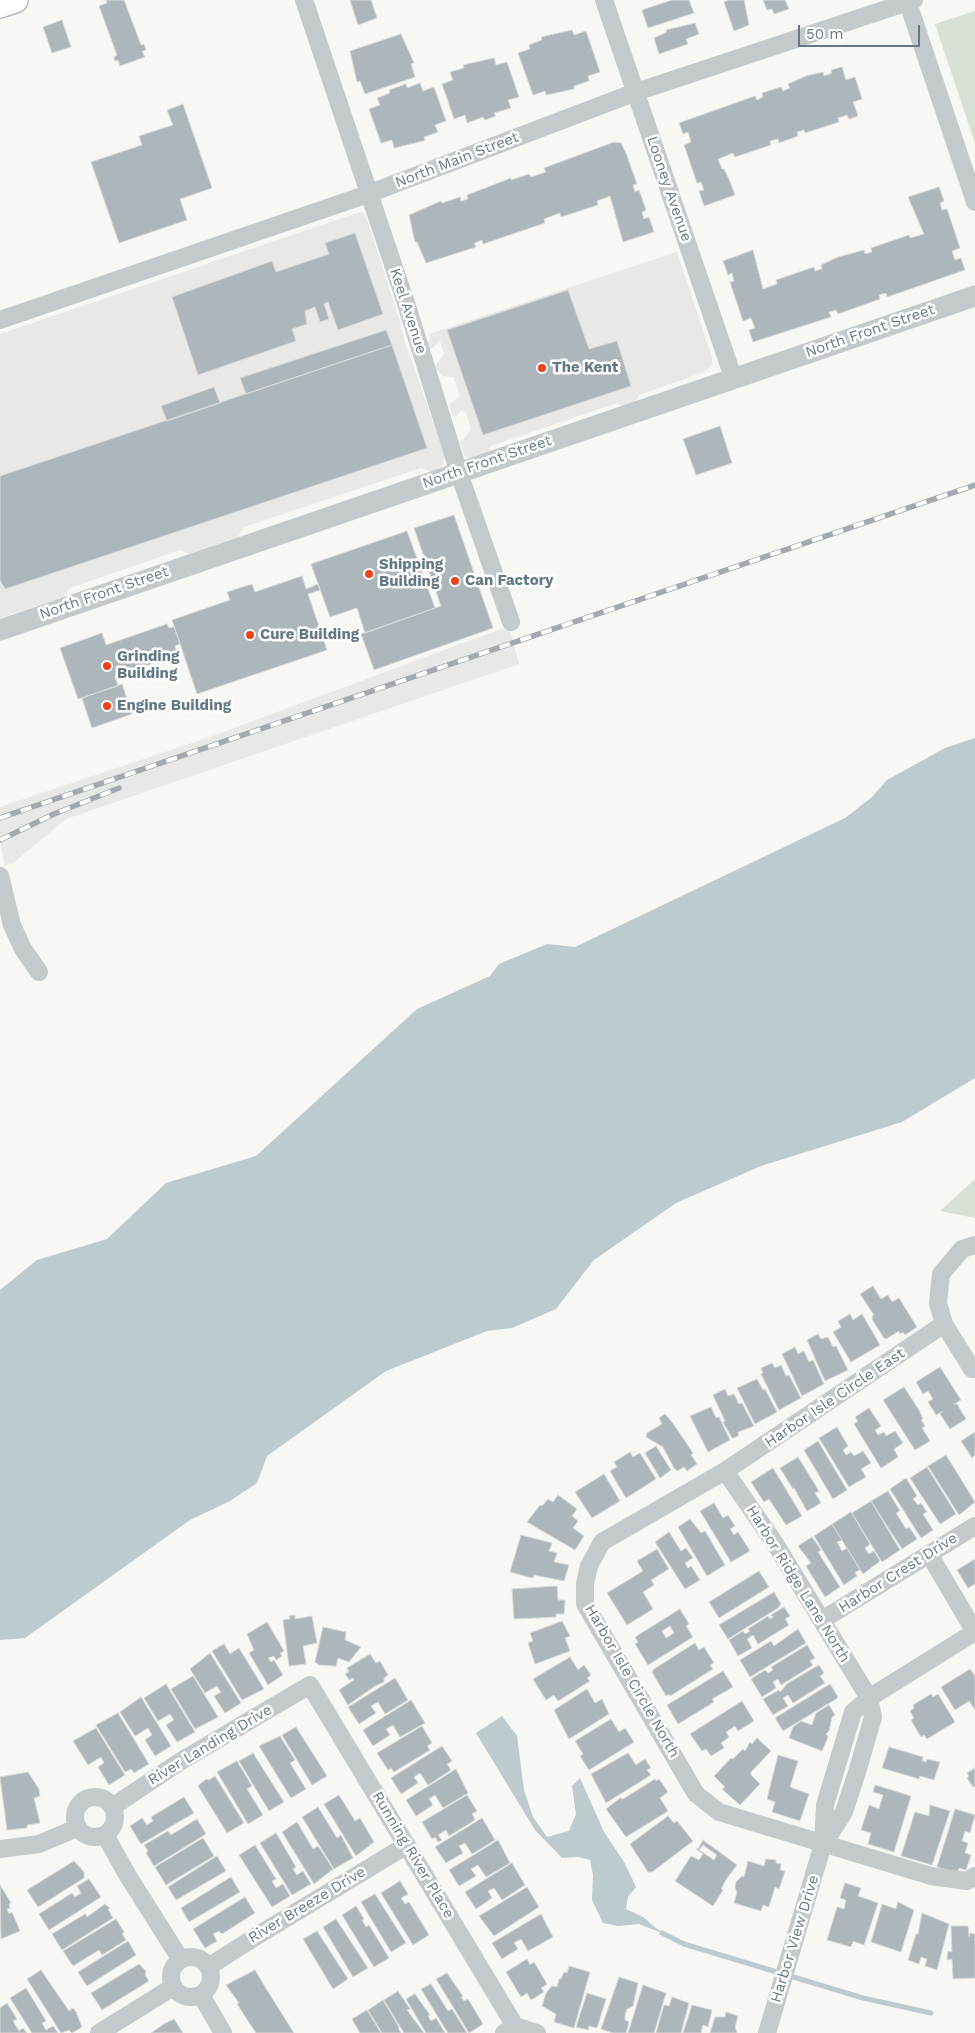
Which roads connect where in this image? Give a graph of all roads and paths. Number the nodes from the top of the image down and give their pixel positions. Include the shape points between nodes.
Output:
1 (15, 0) edge
2 (304, 0) edge
3 (604, 0) edge
4 (910, 1) edge
5 (0, 5) edge
6 (636, 92) junction
7 (368, 194) junction
8 (975, 202) edge
9 (975, 296) edge
10 (0, 320) edge
11 (733, 377) junction
12 (459, 472) junction
13 (511, 622) dead end
14 (0, 630) edge
15 (0, 876) edge
16 (39, 972) dead end
17 (975, 1245) edge
18 (944, 1324) junction
19 (975, 1367) edge
20 (725, 1471) junction
21 (975, 1526) edge
22 (929, 1554) junction
23 (822, 1620) junction
24 (975, 1632) edge
25 (310, 1685) joint
26 (869, 1698) junction
27 (112, 1807) junction
28 (77, 1828) junction
29 (105, 1835) junction
30 (823, 1844) junction
31 (407, 1845) junction
32 (0, 1849) edge
33 (975, 1876) edge
34 (181, 1960) junction
35 (208, 1967) junction
36 (173, 1987) junction
37 (201, 1995) junction
38 (509, 2030) edge
39 (99, 2033) edge
40 (224, 2033) edge
41 (537, 2033) edge
42 (767, 2033) edge

1 - 5 main road
2 - 7 street, Keel Avenue
3 - 6 street, Looney Avenue
4 - 6 street, North Main Street
4 - 8 street
6 - 7 street, North Main Street
6 - 11 street, Looney Avenue
7 - 10 street, North Main Street
7 - 12 street, Keel Avenue via 410,314
9 - 11 street, North Front Street
11 - 12 street, North Front Street
12 - 13 street, Keel Avenue
12 - 14 street, North Front Street
15 - 16 street via 12,925
17 - 18 street via 962,1249 941,1274 938,1304
18 - 19 street via 972,1369
18 - 20 street, Harbor Isle Circle East
20 - 23 street, Harbor Ridge Lane North
20 - 30 street, Harbor Isle Circle North via 602,1542 589,1566 585,1604 696,1794 719,1812
21 - 22 street, Harbor Crest Drive
22 - 23 street, Harbor Crest Drive
22 - 24 street
23 - 26 street, Harbor Ridge Lane North
24 - 26 street, Harbor View Drive
25 - 27 street, River Landing Drive via 180,1760
25 - 31 street, Running River Place
26 - 30 street, Harbor View Drive via 853,1712 825,1805
27 - 28 street via 99,1797 84,1800 74,1812
27 - 29 street via 114,1822
28 - 29 street via 90,1837
28 - 32 street via 40,1844
29 - 34 street
30 - 33 street, Harbor Isle Circle North via 931,1876 966,1881
30 - 42 street, Harbor View Drive
31 - 35 street, River Breeze Drive
31 - 38 street, Running River Place
34 - 35 street via 196,1958
34 - 36 street via 171,1972
35 - 37 street via 210,1982
36 - 37 street via 186,1997
36 - 39 street
37 - 40 street
38 - 41 street

